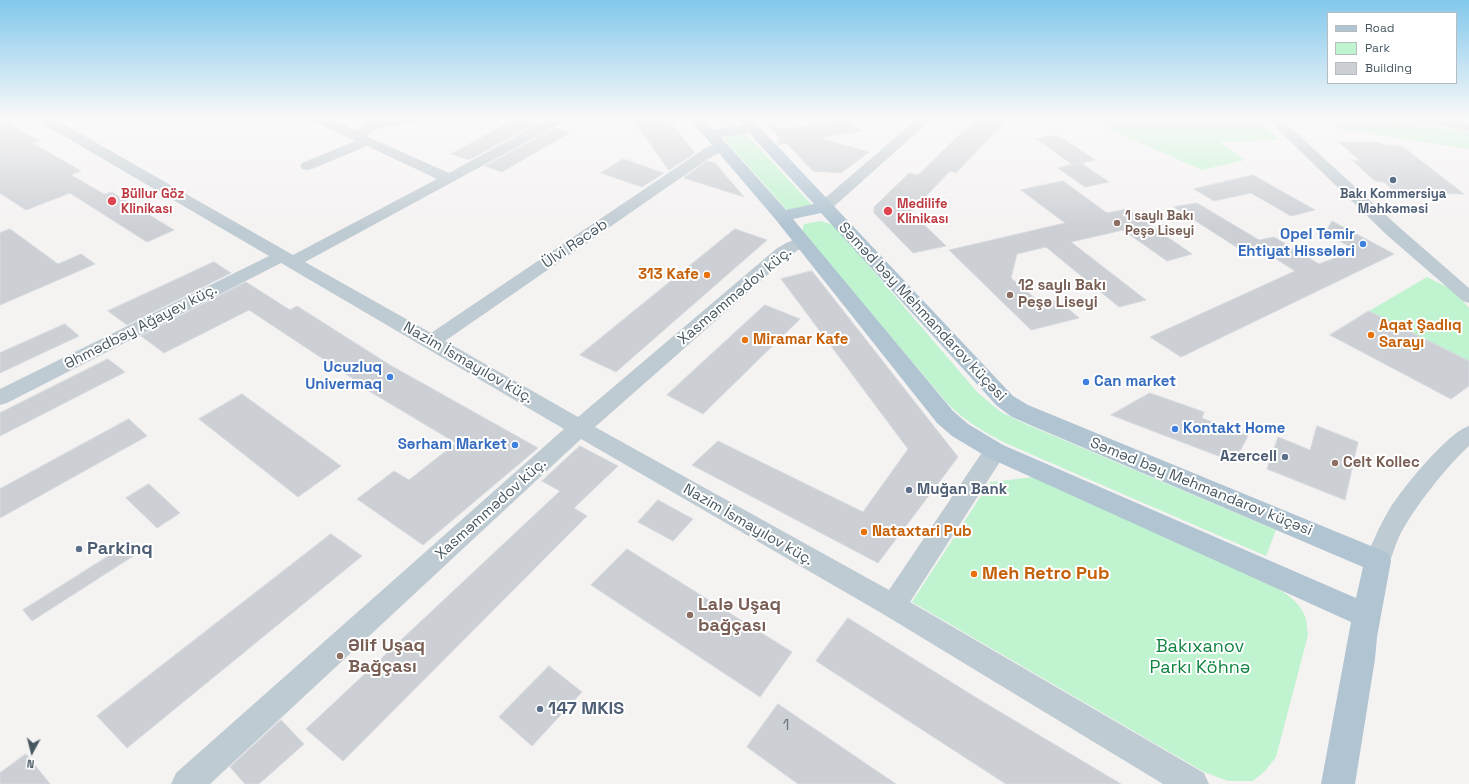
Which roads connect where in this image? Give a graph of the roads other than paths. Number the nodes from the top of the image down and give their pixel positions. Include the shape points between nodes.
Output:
1 (106, 155) edge
2 (330, 155) edge
3 (397, 155) edge
4 (493, 155) edge
5 (704, 155) edge
6 (727, 155) edge
7 (777, 155) edge
8 (885, 155) edge
9 (1311, 155) edge
10 (308, 166) dead end
11 (449, 179) junction
12 (824, 207) junction
13 (782, 216) junction
14 (803, 243) junction
15 (287, 259) junction
16 (1469, 297) edge
17 (431, 342) junction
18 (0, 398) edge
19 (580, 428) junction
20 (1469, 434) edge
21 (995, 451) junction
22 (1378, 561) junction
23 (893, 606) junction
24 (1364, 626) junction
25 (187, 784) edge
26 (1193, 784) edge
27 (1338, 784) edge

1 - 15 street, Nazim İsmayılov küç.
2 - 10 street
3 - 11 street
4 - 11 street, Əhmədbəy Ağayev küç.
5 - 17 street, Ülvi Rəcəb
6 - 13 main road
7 - 12 main road, Səməd bəy Mehmandarov küçəsi
8 - 12 street
9 - 16 street
11 - 15 street, Əhmədbəy Ağayev küç.
12 - 13 main road
12 - 22 main road, Səməd bəy Mehmandarov küçəsi via 1005,401 1020,411
13 - 14 main road
14 - 19 street, Xasməmmədov küç. via 792,246 782,253
14 - 21 main road via 945,417 960,430
15 - 17 street, Nazim İsmayılov küç.
15 - 18 street, Əhmədbəy Ağayev küç.
17 - 19 street, Nazim İsmayılov küç.
19 - 23 street, Nazim İsmayılov küç.
19 - 25 street, Xasməmmədov küç.
20 - 22 street via 1456,444 1435,468 1398,516 1386,538
21 - 23 street
21 - 24 main road via 1284,578
22 - 24 main road
23 - 26 street, Nazim İsmayılov küç.
24 - 27 main road

